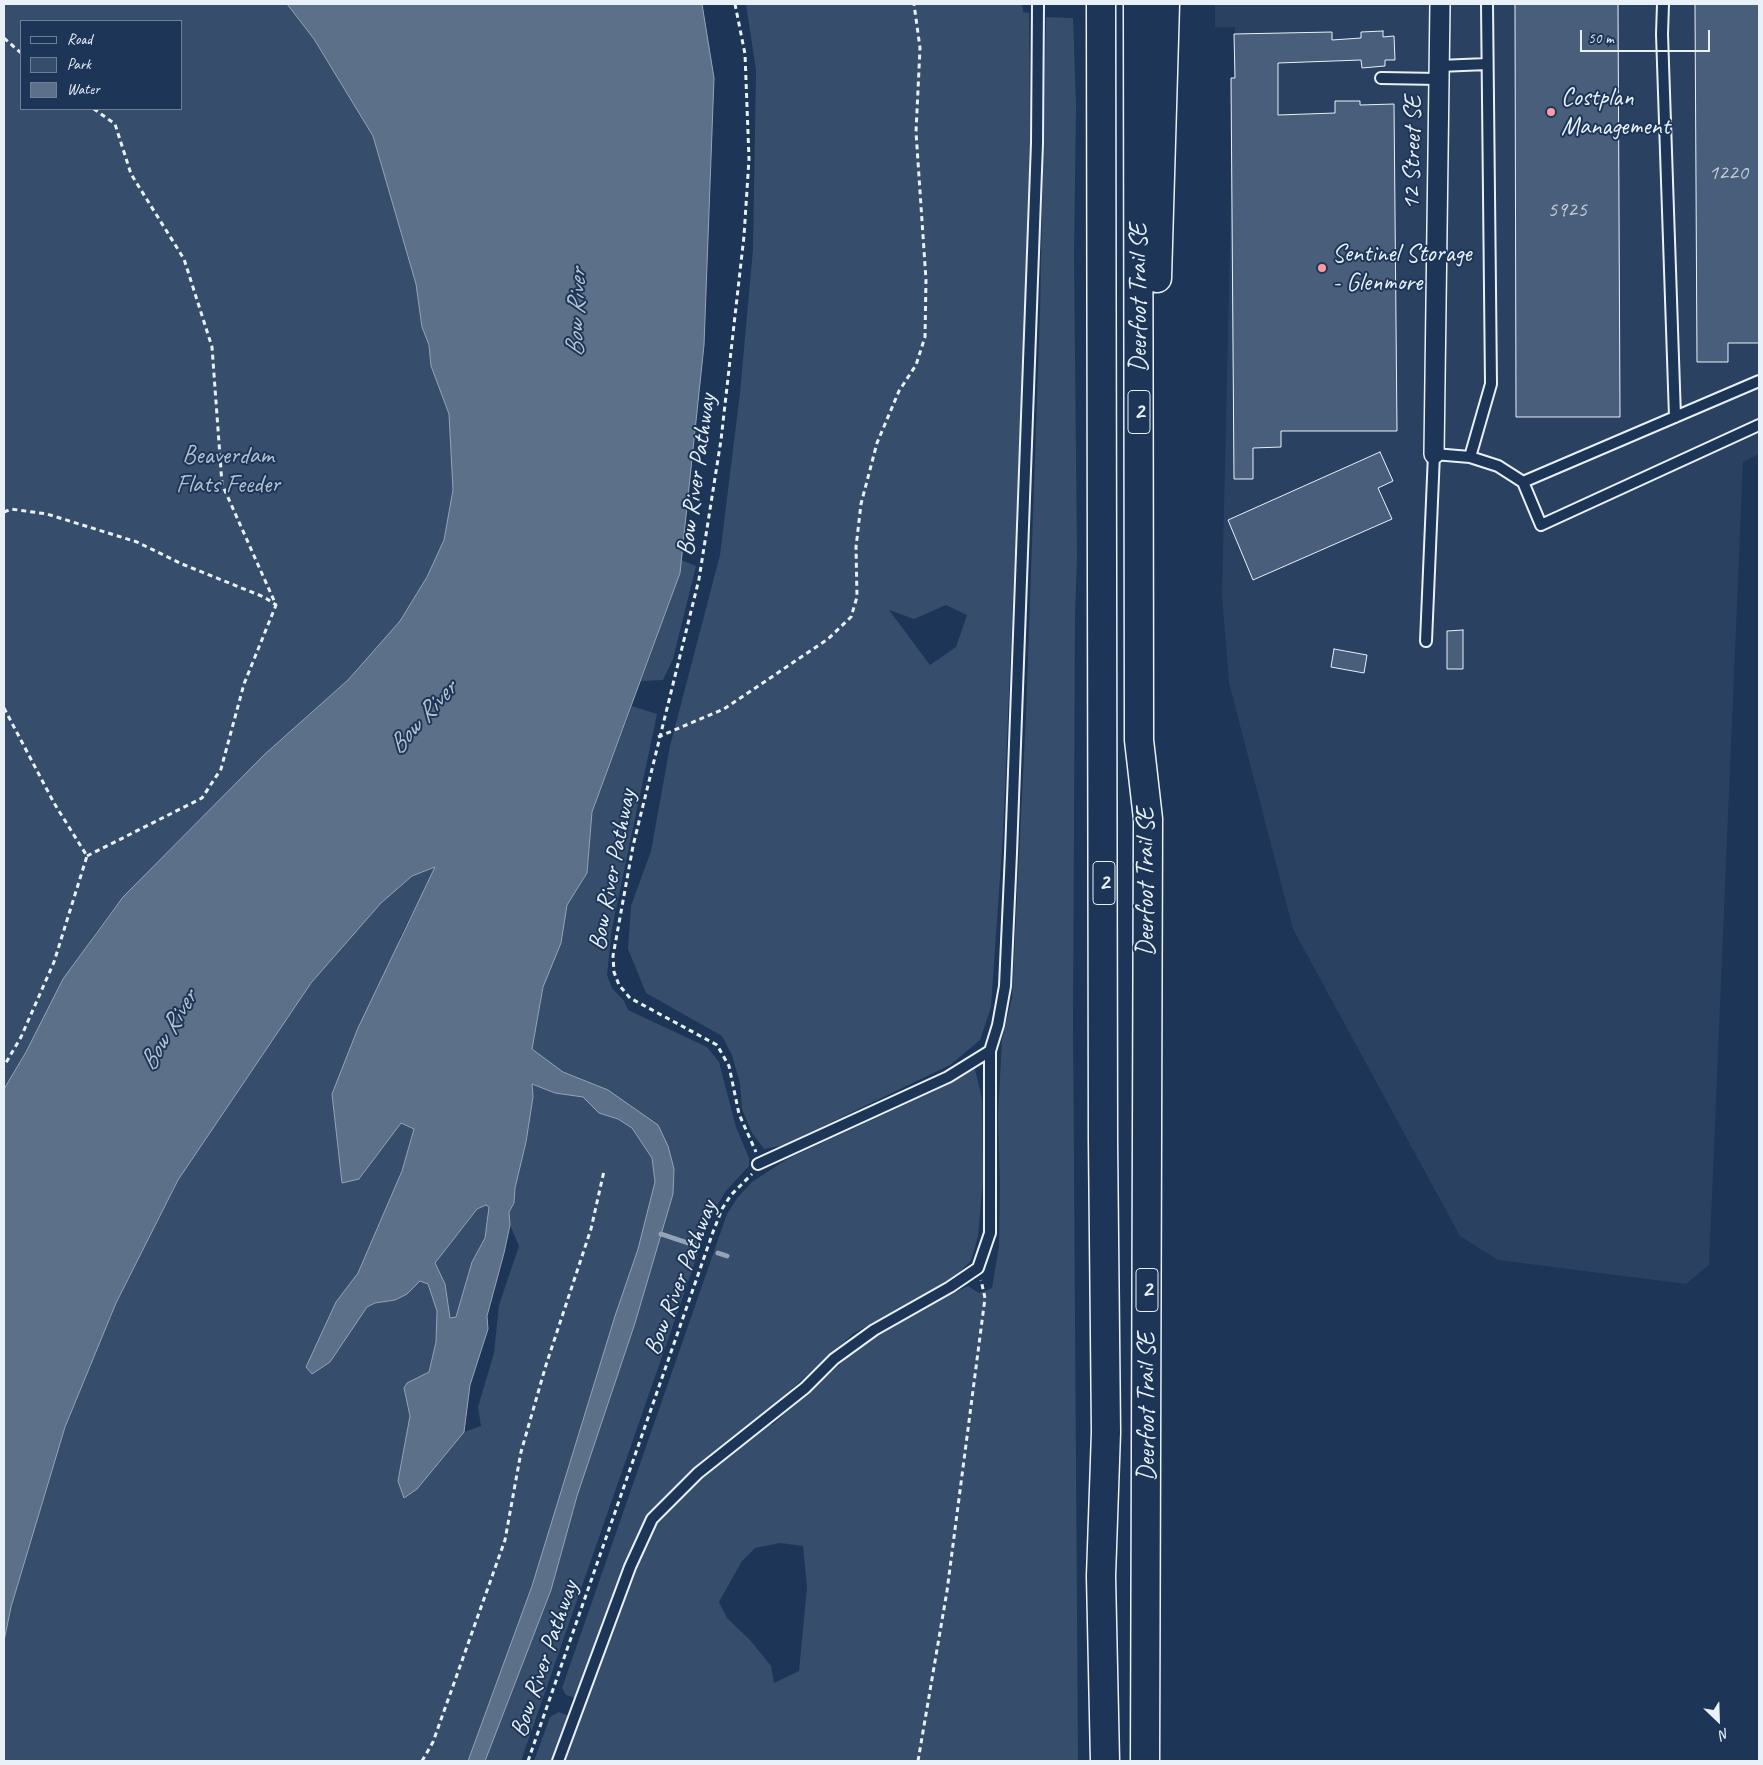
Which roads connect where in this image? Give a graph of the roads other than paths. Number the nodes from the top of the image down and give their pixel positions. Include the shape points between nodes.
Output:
1 (1038, 4) edge
2 (1102, 4) edge
3 (1138, 4) edge
4 (1165, 4) edge
5 (1440, 4) edge
6 (1487, 4) edge
7 (1663, 4) edge
8 (1487, 64) junction
9 (1439, 73) junction
10 (1381, 78) dead end
11 (1759, 381) edge
12 (1675, 417) junction
13 (1759, 425) edge
14 (1434, 454) junction
15 (1470, 457) junction
16 (1524, 482) junction
17 (1426, 641) dead end
18 (1148, 820) junction
19 (990, 1051) junction
20 (758, 1164) road end
21 (558, 1761) edge
22 (1104, 1761) edge
23 (1146, 1761) edge

1 - 19 lane via 1037,143 1005,986
2 - 22 highway, Deerfoot Trail SE / 2 via 1106,1432 1101,1576
3 - 18 highway, Deerfoot Trail SE / 2 via 1139,740
4 - 18 highway
5 - 9 street, 12 Street SE
6 - 8 lane
7 - 12 lane
8 - 9 lane
8 - 15 lane via 1491,384
9 - 10 lane
9 - 14 street, 12 Street SE
11 - 12 lane
12 - 16 lane
13 - 16 lane via 1541,525
14 - 15 lane
14 - 17 lane
15 - 16 lane via 1498,466
18 - 23 highway, Deerfoot Trail SE / 2
19 - 20 lane via 948,1077
19 - 21 lane via 990,1233 978,1268 874,1330 834,1359 805,1388 698,1473 652,1519 630,1567

